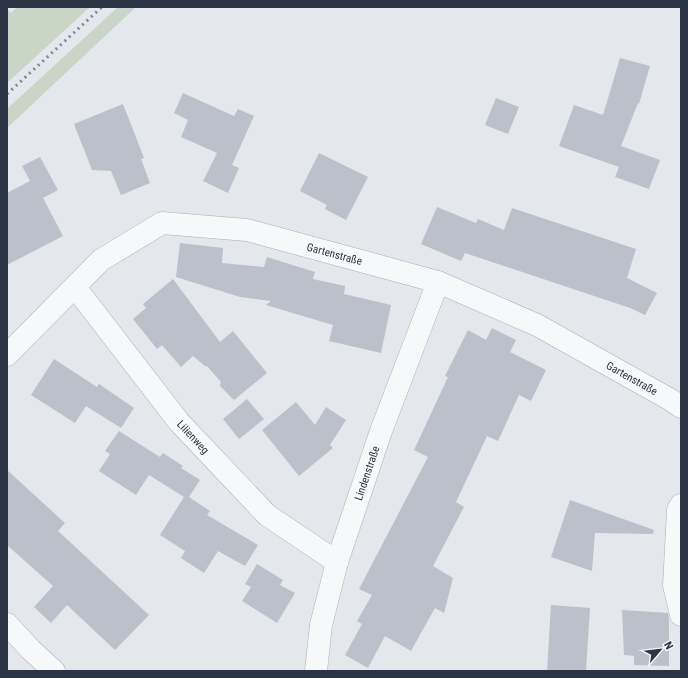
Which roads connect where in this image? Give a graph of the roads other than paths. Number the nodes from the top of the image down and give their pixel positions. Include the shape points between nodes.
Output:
1 (438, 282) junction
2 (74, 287) junction
3 (7, 355) edge
4 (681, 407) edge
5 (681, 505) edge
6 (337, 562) junction
7 (681, 615) edge
8 (7, 624) edge
9 (54, 671) edge
10 (316, 671) edge

1 - 2 street, Gartenstraße via 247,230 162,223 101,260
1 - 4 street, Gartenstraße via 537,325
1 - 6 street, Lindenstraße via 381,431
2 - 3 street, Gartenstraße
2 - 6 street, Lilienweg via 180,422 267,515
5 - 7 street via 678,510 674,585
6 - 10 street, Lindenstraße via 321,625
8 - 9 street

